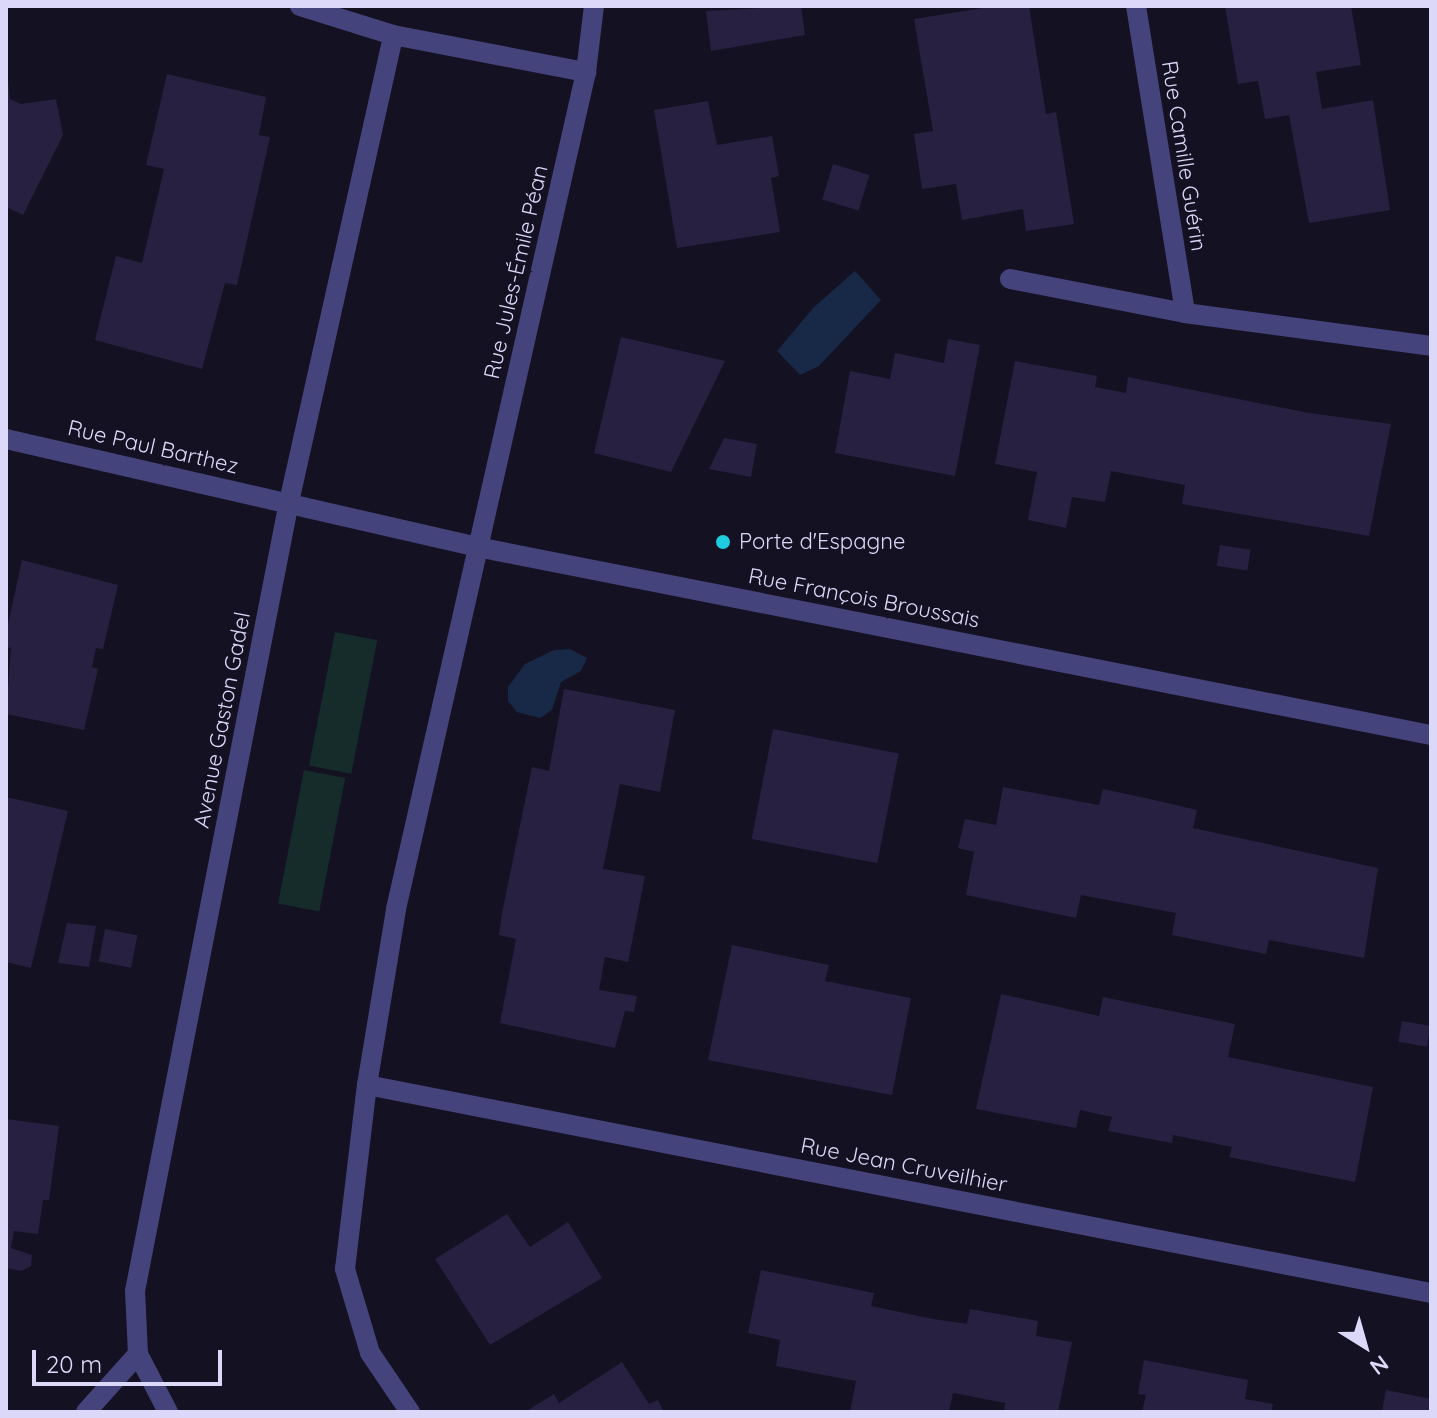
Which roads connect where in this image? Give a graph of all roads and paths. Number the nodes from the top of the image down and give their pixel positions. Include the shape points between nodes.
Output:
1 (300, 6) edge
2 (594, 6) edge
3 (1136, 6) edge
4 (393, 35) junction
5 (586, 72) junction
6 (1010, 279) dead end
7 (1185, 313) junction
8 (1431, 346) edge
9 (6, 439) edge
10 (289, 502) junction
11 (477, 547) junction
12 (1431, 735) edge
13 (367, 1085) junction
14 (1431, 1293) edge
15 (138, 1354) junction
16 (86, 1412) edge
17 (168, 1412) edge
18 (410, 1412) edge

1 - 4 street
2 - 5 street, Rue Jules-Émile Péan
3 - 7 street, Rue Camille Guérin
4 - 5 street
4 - 10 street, Avenue Gaston Gadel
5 - 11 street, Rue Jules-Émile Péan
6 - 7 street
7 - 8 street
9 - 10 street, Rue Paul Barthez
10 - 11 street, Rue François Broussais
10 - 15 street, Avenue Gaston Gadel via 135,1291
11 - 12 street, Rue François Broussais
11 - 13 street via 396,909
13 - 14 street, Rue Jean Cruveilhier
13 - 18 street via 345,1269 370,1353
15 - 16 street
15 - 17 street, Avenue Gaston Gadel

